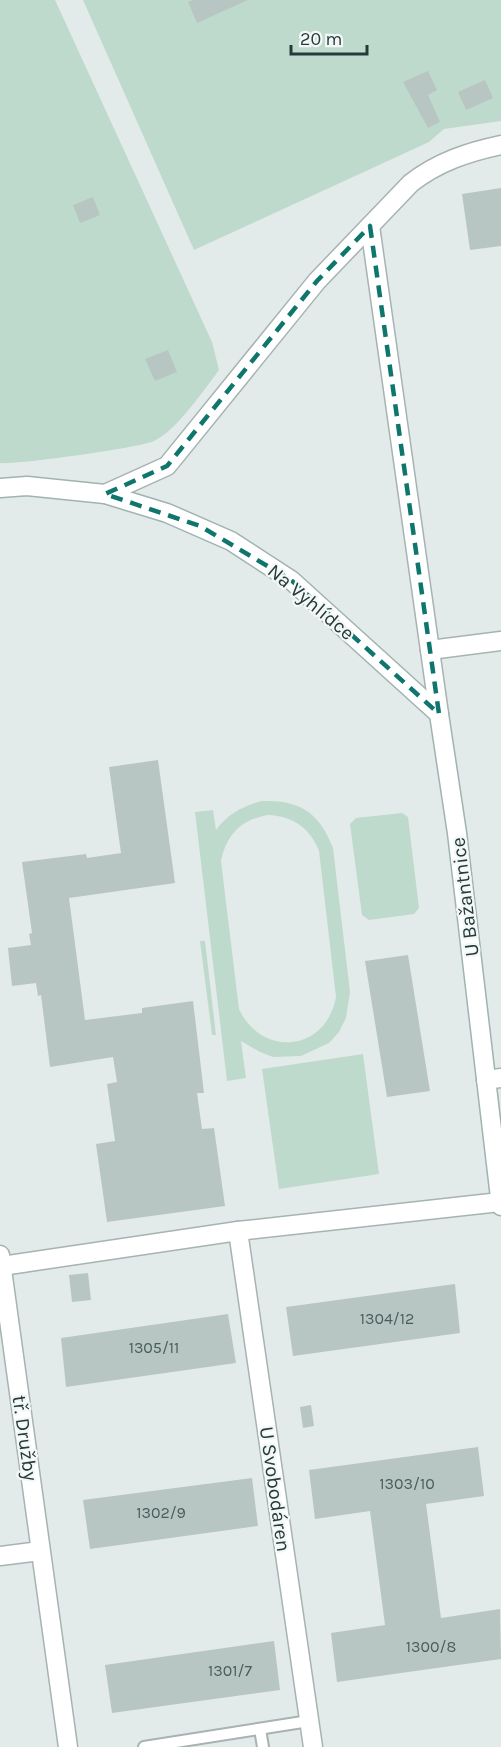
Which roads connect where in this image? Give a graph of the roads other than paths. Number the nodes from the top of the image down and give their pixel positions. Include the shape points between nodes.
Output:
1 (501, 145) edge
2 (370, 226) junction
3 (0, 488) edge
4 (105, 494) junction
5 (501, 641) edge
6 (429, 650) junction
7 (439, 714) junction
8 (494, 1079) edge
9 (501, 1204) edge
10 (238, 1231) junction
11 (1, 1260) edge
12 (40, 1551) junction
13 (0, 1556) edge
14 (309, 1721) junction
15 (260, 1729) junction
16 (68, 1747) edge
17 (144, 1747) edge
18 (263, 1747) edge
19 (313, 1747) edge

1 - 2 street via 472,151 427,171
2 - 4 street via 317,281 167,466
2 - 6 street
3 - 4 street, Na Vyhlídce via 27,486
4 - 7 street, Na Vyhlídce via 200,526 291,580
5 - 6 street
6 - 7 street
7 - 8 street, U Bažantnice
8 - 9 street, U Bažantnice
9 - 10 street
10 - 11 street
10 - 14 street, U Svobodáren
11 - 12 street, tř. Družby
12 - 13 street
12 - 16 street, tř. Družby
14 - 15 lane
14 - 19 street, U Svobodáren
15 - 17 lane
15 - 18 lane

